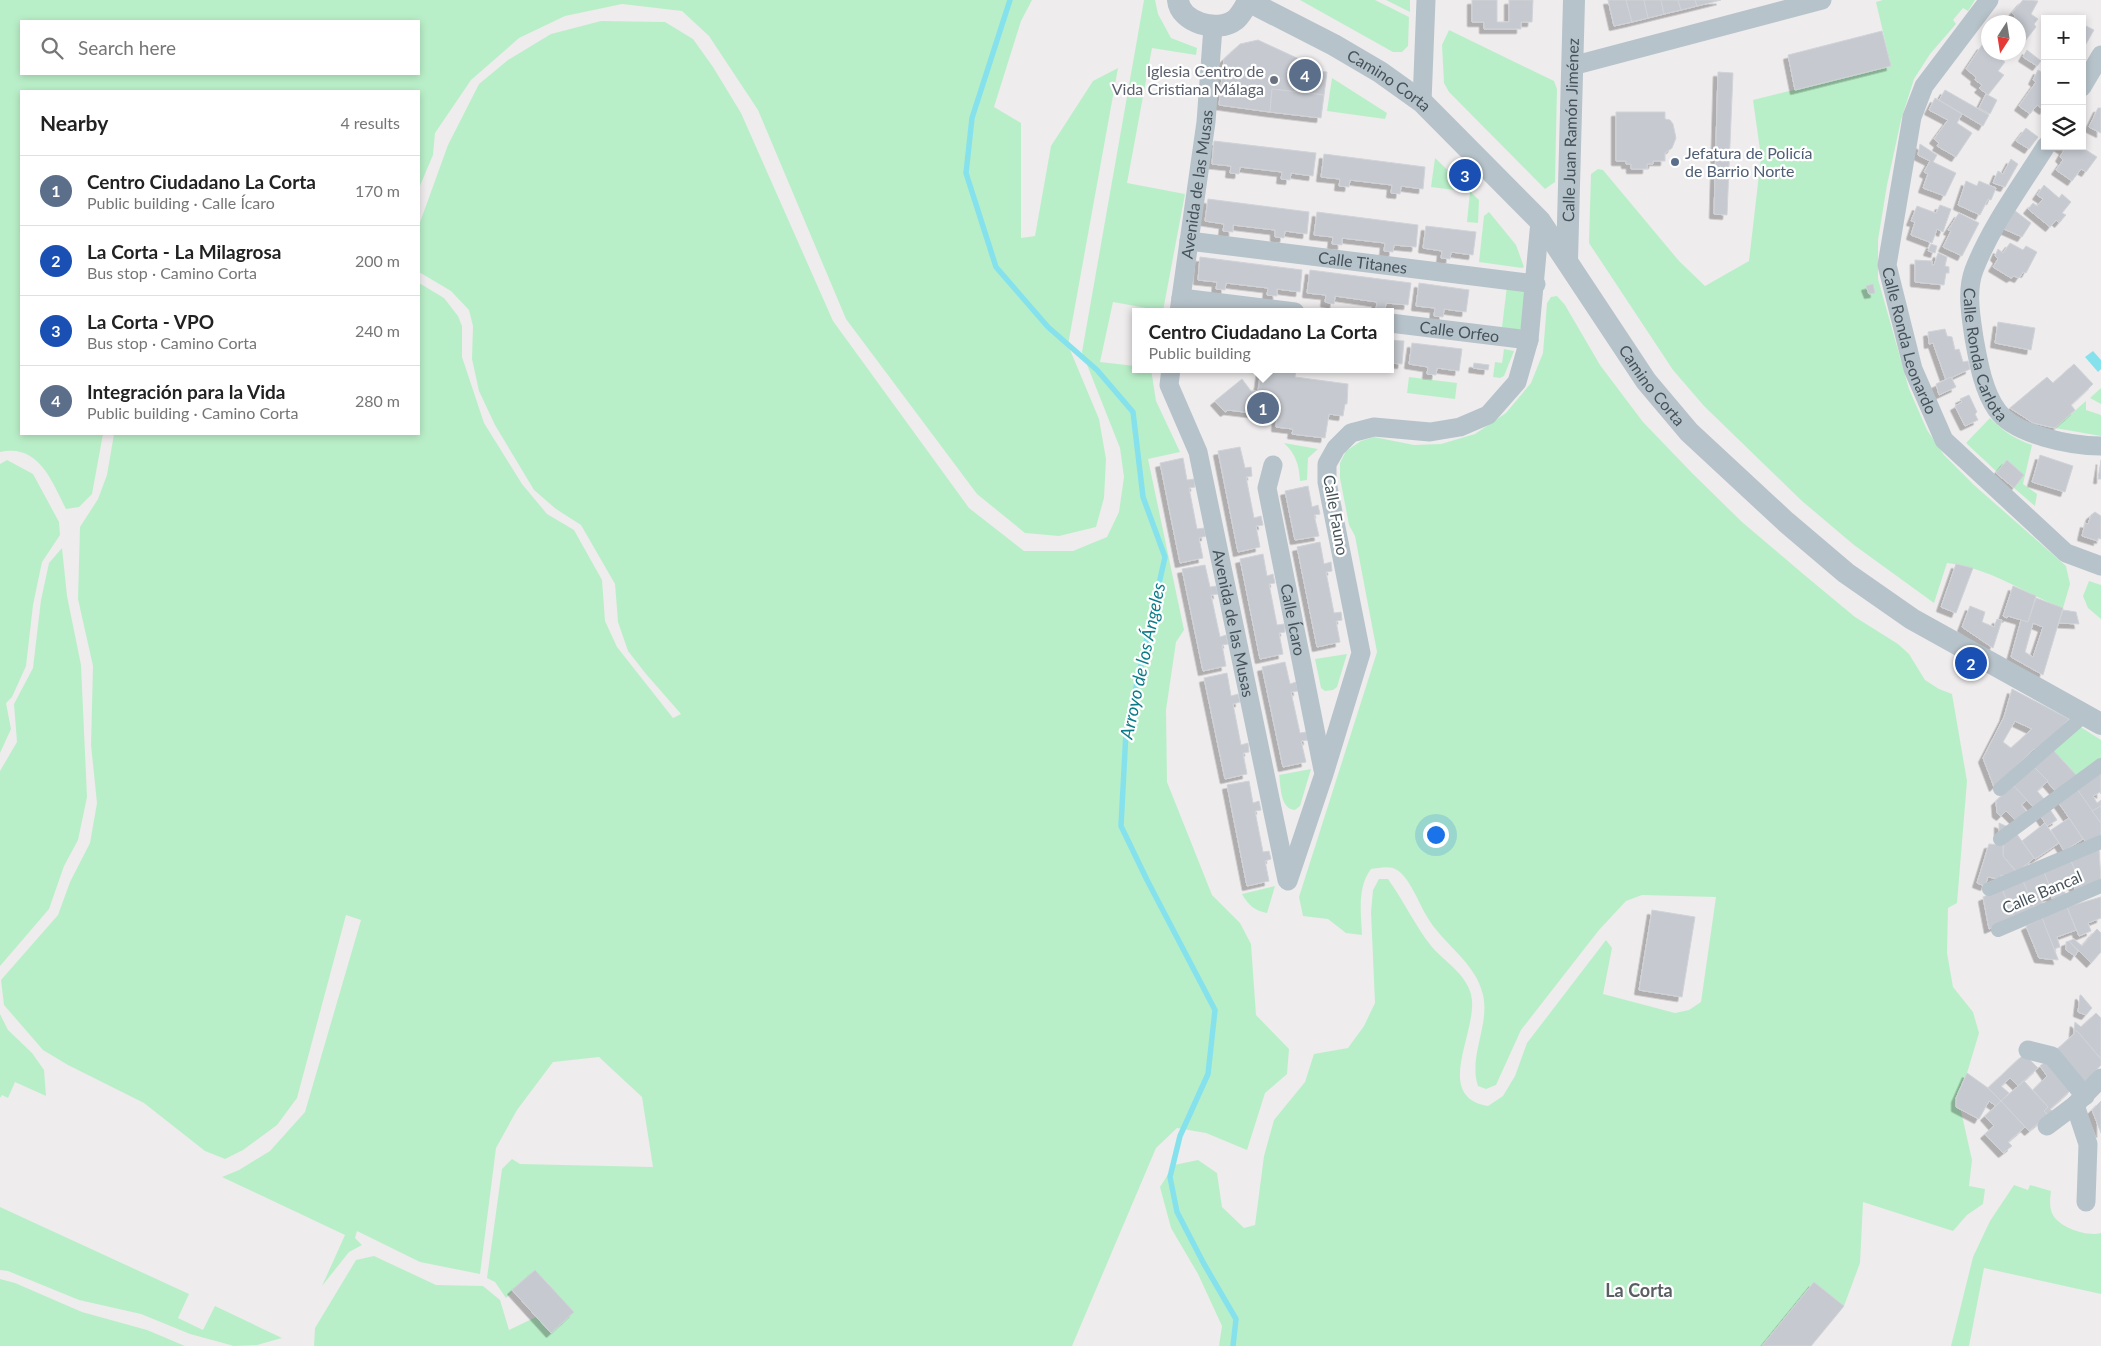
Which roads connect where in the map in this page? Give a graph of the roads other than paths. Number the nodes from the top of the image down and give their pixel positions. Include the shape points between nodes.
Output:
1 (1178, 0) edge
2 (1426, 0) edge
3 (1574, 0) edge
4 (1822, 0) edge
5 (1989, 0) edge
6 (1248, 1) edge
7 (1213, 27) junction
8 (2101, 55) edge
9 (1572, 66) junction
10 (2086, 80) edge
11 (1422, 102) junction
12 (2044, 150) edge
13 (1540, 221) junction
14 (1189, 241) junction
15 (1567, 260) junction
16 (1536, 284) junction
17 (1180, 305) edge
18 (1229, 308) edge
19 (1394, 323) edge
20 (1529, 340) junction
21 (1170, 373) edge
22 (2101, 446) edge
23 (1273, 465) dead end
24 (2101, 566) edge
25 (2093, 719) edge
26 (2101, 765) edge
27 (1324, 774) junction
28 (2000, 789) dead end
29 (2000, 838) dead end
30 (2101, 842) edge
31 (1288, 881) joint
32 (2101, 886) edge
33 (1989, 889) dead end
34 (1998, 930) dead end
35 (2028, 1050) dead end
36 (2101, 1078) edge
37 (2080, 1101) junction
38 (2047, 1126) dead end
39 (2086, 1202) dead end

1 - 7 street via 1192,21
2 - 11 street
3 - 9 street, Calle Juan Ramón Jiménez
4 - 9 street
5 - 24 street, Calle Ronda Leonardo via 1924,86 1915,109 1887,265 1913,369 1944,440 2066,553
6 - 7 street via 1235,20
6 - 11 street, Camino Corta via 1341,49
7 - 14 street, Avenida de las Musas via 1206,122
8 - 10 street
9 - 15 street, Calle Juan Ramón Jiménez
11 - 13 street, Camino Corta
12 - 22 street, Calle Ronda Carlota via 1990,236 1973,272 1969,308 1980,371 1997,410 2019,428 2050,439
13 - 15 street, Camino Corta
13 - 16 street, Calle Fauno
14 - 16 street, Calle Titanes
14 - 17 street, Avenida de las Musas
15 - 25 street, Camino Corta via 1594,305 1664,403 1689,432 1786,522 1846,572 1912,619
16 - 20 street, Calle Fauno
17 - 18 street
19 - 20 street, Calle Orfeo
20 - 27 street, Calle Fauno via 1517,382 1488,415 1460,427 1430,432 1374,427 1351,433 1336,448 1327,464 1327,482 1361,653
21 - 31 street, Avenida de las Musas via 1169,385 1198,452
23 - 27 street, Calle Ícaro via 1267,488
25 - 28 street
26 - 29 street
27 - 31 street, Calle Fauno
30 - 33 street
32 - 34 street, Calle Bancal
35 - 37 street via 2052,1056
36 - 37 street
37 - 38 street
37 - 39 street via 2088,1144

